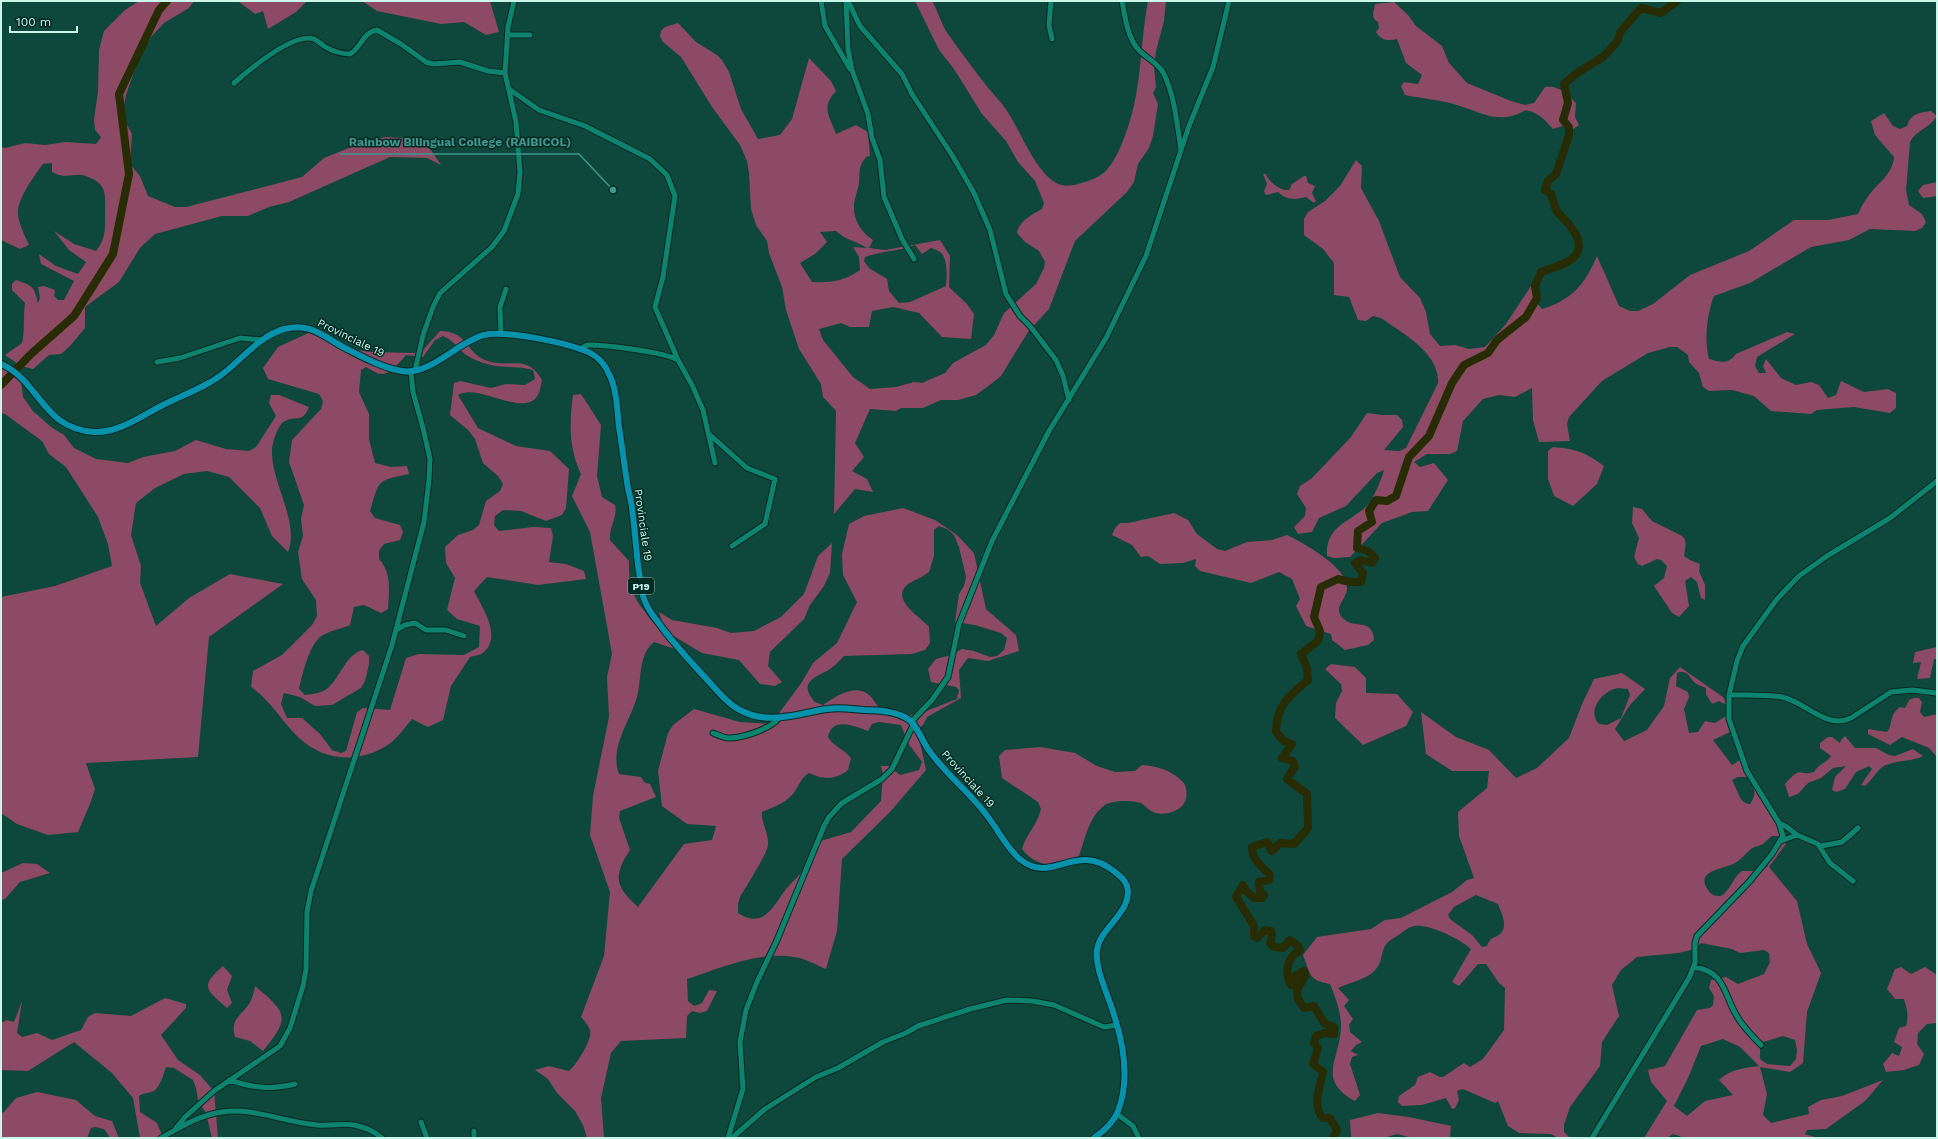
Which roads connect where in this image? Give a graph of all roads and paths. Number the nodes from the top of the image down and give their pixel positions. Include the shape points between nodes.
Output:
1 (514, 1) edge
2 (821, 1) edge
3 (847, 1) edge
4 (1051, 1) edge
5 (1122, 1) edge
6 (1229, 1) edge
7 (508, 35) junction
8 (530, 35) dead end
9 (1052, 39) dead end
10 (852, 70) junction
11 (505, 73) junction
12 (234, 83) dead end
13 (509, 89) junction
14 (1181, 151) junction
15 (914, 259) dead end
16 (506, 289) dead end
17 (501, 334) junction
18 (263, 340) junction
19 (581, 349) junction
20 (678, 360) junction
21 (157, 362) dead end
22 (1, 364) edge
23 (413, 371) junction
24 (1069, 401) junction
25 (708, 434) junction
26 (715, 463) dead end
27 (1937, 480) edge
28 (732, 546) dead end
29 (396, 630) junction
30 (464, 636) dead end
31 (1937, 694) edge
32 (1729, 695) junction
33 (779, 718) junction
34 (913, 722) junction
35 (713, 734) dead end
36 (1779, 823) junction
37 (1858, 828) dead end
38 (1797, 835) junction
39 (1781, 841) junction
40 (1821, 846) junction
41 (1853, 881) dead end
42 (1694, 967) junction
43 (1117, 1025) junction
44 (1761, 1044) dead end
45 (229, 1080) junction
46 (295, 1084) dead end
47 (1117, 1114) junction
48 (421, 1122) dead end
49 (176, 1128) junction
50 (474, 1131) dead end
51 (161, 1138) edge
52 (382, 1138) edge
53 (427, 1138) edge
54 (474, 1138) edge
55 (728, 1138) edge
56 (732, 1138) edge
57 (1094, 1138) edge
58 (1139, 1138) edge
59 (1592, 1138) edge

1 - 7 street
2 - 10 street via 825,26
3 - 10 street via 848,49
3 - 24 street via 860,26 902,74 974,193 990,230 1006,294 1020,316 1056,360
4 - 9 street via 1049,25
5 - 14 street via 1131,38 1138,48 1156,63 1170,90
6 - 14 street via 1213,66
7 - 8 street
7 - 11 street
10 - 15 street via 868,114 872,138 880,160 884,197 902,239
11 - 12 street via 488,71 460,62 426,62 377,30 365,35 350,54 334,51 308,38 288,44 273,52
11 - 13 street
13 - 20 street via 539,110 585,126 650,159 667,175 675,196 663,276 655,307
13 - 23 street via 516,122 520,172 514,206 504,231 492,247 440,293 423,335
14 - 24 street via 1146,256 1106,338
16 - 17 street via 500,307
17 - 19 main road, Provinciale 19 / P19
17 - 23 main road, Provinciale 19 / P19 via 485,335 462,344 436,362
18 - 21 street via 240,338 180,358
18 - 22 main road, Provinciale 19 via 213,381 129,424 102,432 81,430 58,420 50,414 20,376
18 - 23 main road, Provinciale 19 via 284,329 303,327 322,333 339,345 383,365
19 - 20 street via 588,345 617,348
19 - 33 main road, Provinciale 19 / P19 via 601,361 613,382 642,591 647,605 680,650 728,702 743,712 758,717
20 - 25 street via 700,404
23 - 29 street via 413,392 423,428 430,470 424,522
24 - 34 street via 1049,431 992,541 959,624 948,677
25 - 26 street
25 - 28 street via 747,468 775,479 765,524
27 - 32 street via 1890,518 1812,566 1790,585 1743,646 1736,661
29 - 30 street via 416,623 426,630 446,630
29 - 45 street via 311,891 307,912 306,970 290,1028 280,1046
31 - 32 street via 1912,690 1891,692 1844,721 1824,718 1784,697
32 - 36 street via 1729,719 1747,771
33 - 34 main road, Provinciale 19 / P19 via 842,708 898,714
33 - 35 street via 764,727 734,737
34 - 43 main road, Provinciale 19 via 953,781 988,816 1020,859 1028,865 1044,869 1082,859 1090,860 1109,867 1124,880 1128,893 1125,905 1097,949 1102,980
34 - 55 street via 892,770 882,779 842,803 824,826 746,1010 740,1050 743,1090
36 - 38 street
36 - 39 street via 1783,832
37 - 40 street via 1842,842
38 - 39 street
38 - 40 street
39 - 42 street via 1749,882 1697,936 1694,943
40 - 41 street via 1830,863
42 - 44 street via 1706,969 1714,974 1737,1017
42 - 59 street
43 - 47 main road, Provinciale 19 via 1124,1063 1122,1095
43 - 56 street via 1104,1027 1054,1005 1032,1001 1007,1000 970,1009 918,1026 816,1077 765,1109
45 - 46 street via 267,1088
45 - 49 street via 185,1117
47 - 57 main road, Provinciale 19 via 1104,1131
47 - 58 street via 1130,1122
48 - 53 street
49 - 51 street
49 - 52 street via 212,1114 237,1111 318,1125 349,1124 365,1128
50 - 54 street

